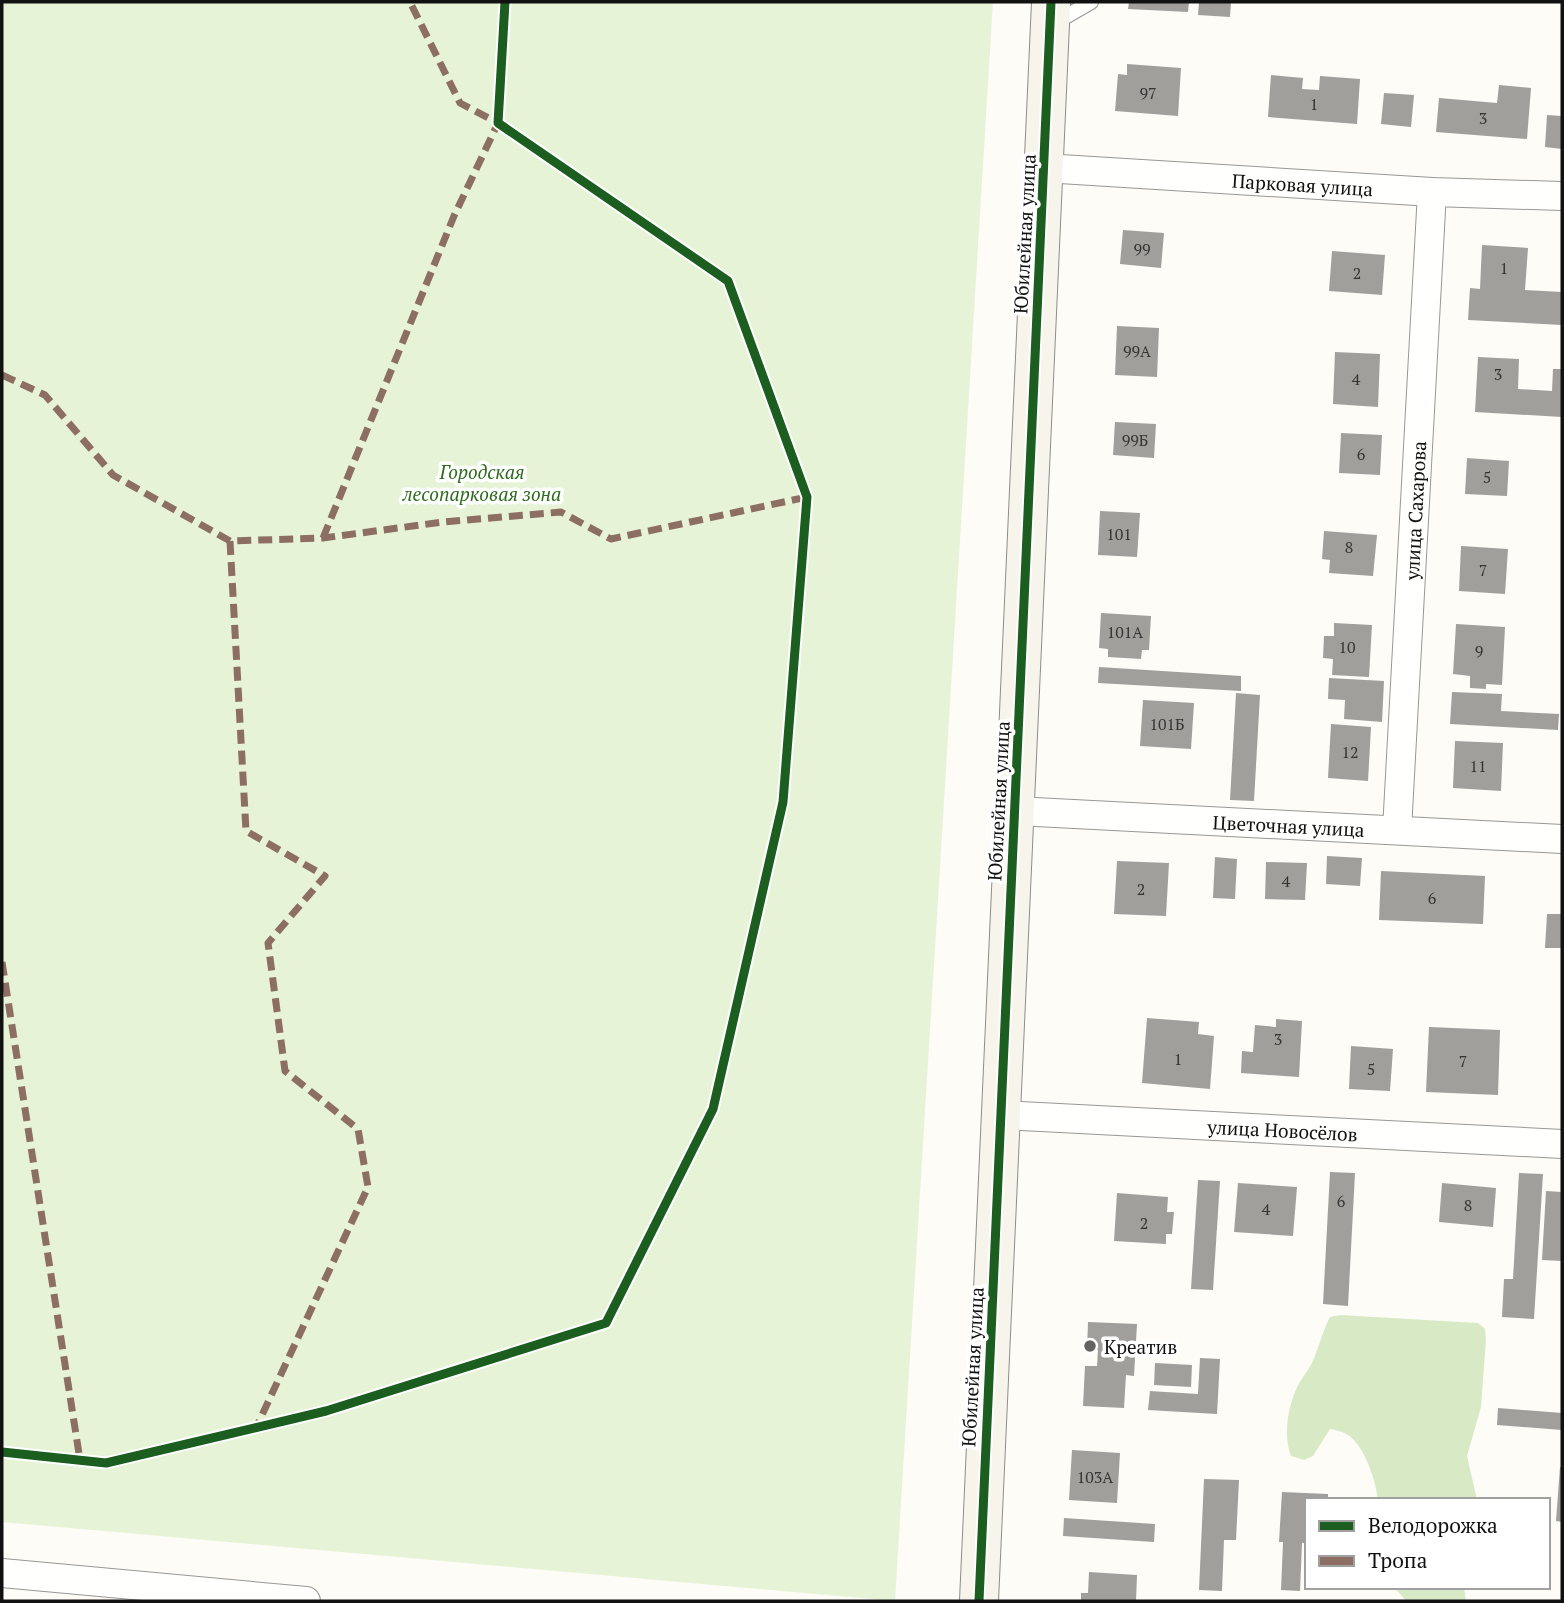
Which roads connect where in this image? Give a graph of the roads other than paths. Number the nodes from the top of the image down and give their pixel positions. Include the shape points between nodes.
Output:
1 (1091, 2) edge
2 (1051, 14) edge
3 (1044, 168) junction
4 (1432, 192) junction
5 (1562, 196) edge
6 (1014, 811) junction
7 (1397, 830) junction
8 (1562, 839) edge
9 (1001, 1115) junction
10 (1562, 1144) edge
11 (2, 1573) edge
12 (306, 1601) edge
13 (979, 1601) edge

1 - 2 lane
2 - 3 street, Юбилейная улица
3 - 4 street, Парковая улица
3 - 6 street, Юбилейная улица
4 - 5 street, Парковая улица
4 - 7 street, улица Сахарова
6 - 7 street, Цветочная улица
6 - 9 street, Юбилейная улица
7 - 8 street, Цветочная улица
9 - 10 street, улица Новосёлов
9 - 13 street, Юбилейная улица
11 - 12 street

